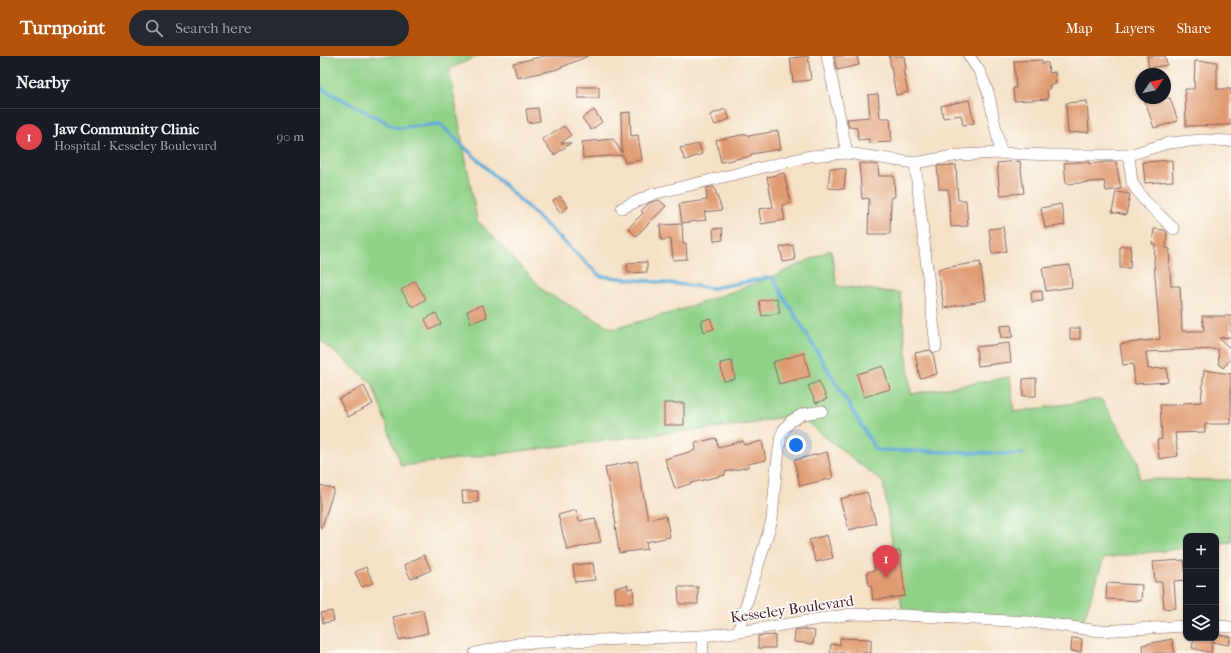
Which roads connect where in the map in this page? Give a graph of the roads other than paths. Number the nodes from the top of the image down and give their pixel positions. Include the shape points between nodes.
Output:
1 (827, 56) edge
2 (967, 57) edge
3 (1231, 141) edge
4 (847, 153) junction
5 (1001, 153) junction
6 (1129, 155) junction
7 (915, 163) junction
8 (622, 208) dead end
9 (1174, 229) dead end
10 (936, 347) dead end
11 (822, 411) dead end
12 (1183, 626) edge
13 (1219, 626) edge
14 (1231, 627) edge
15 (738, 632) junction
16 (702, 636) junction
17 (522, 648) edge
18 (475, 653) edge
19 (703, 653) edge

1 - 4 street
2 - 5 street via 980,72 988,92
3 - 6 street via 1168,143
4 - 7 street
4 - 8 street via 810,156 653,194
5 - 6 street
5 - 7 street
6 - 9 street via 1132,183 1144,200
7 - 10 street
11 - 15 street via 803,414 791,421 781,436 772,520
12 - 15 street, Kesseley Boulevard via 1099,631 1044,623 851,614
13 - 14 street
15 - 16 street, Kesseley Boulevard
16 - 17 street, Kesseley Boulevard
16 - 19 street
17 - 18 street, Kesseley Boulevard

